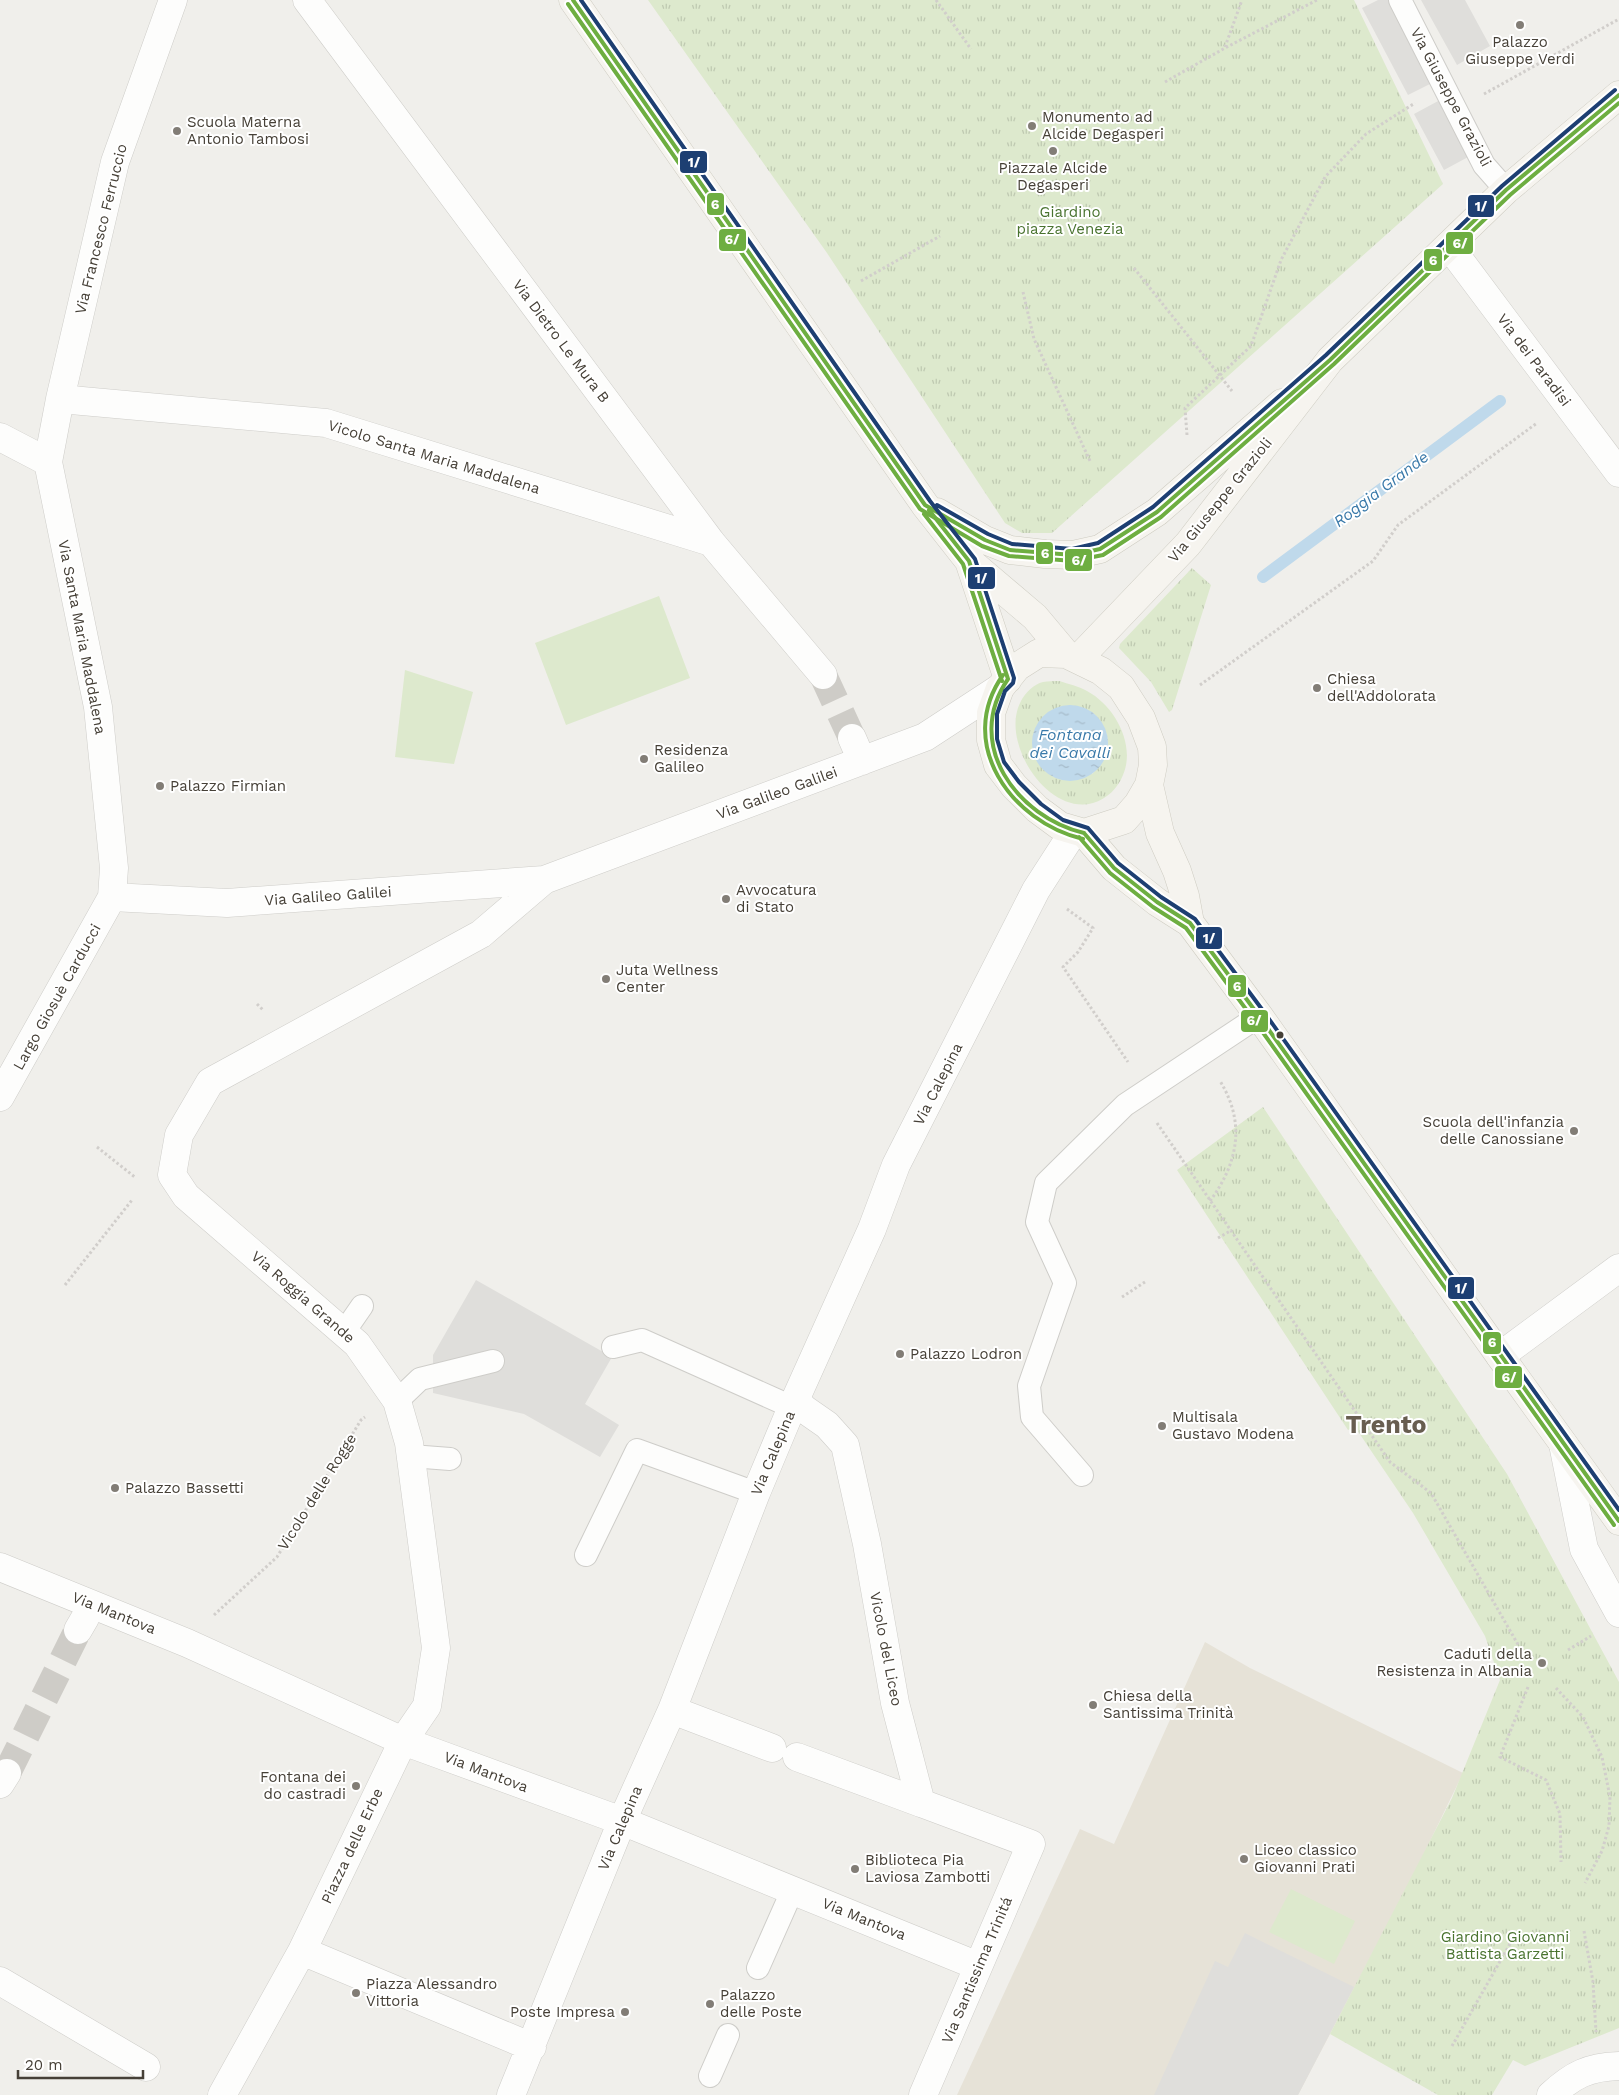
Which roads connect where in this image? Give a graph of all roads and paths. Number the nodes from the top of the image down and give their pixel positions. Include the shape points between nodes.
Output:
1 (173, 0) edge
2 (306, 0) edge
3 (573, 0) edge
4 (936, 0) edge
5 (1242, 0) edge
6 (1318, 0) edge
7 (1400, 0) edge
8 (1619, 19) edge
9 (1225, 48) junction
10 (971, 49) dead end
11 (1165, 82) dead end
12 (1443, 85) junction
13 (1619, 96) edge
14 (1456, 110) junction
15 (1506, 190) junction
16 (940, 236) dead end
17 (1449, 246) junction
18 (1134, 268) dead end
19 (860, 281) dead end
20 (1024, 292) dead end
21 (1330, 360) junction
22 (1220, 376) junction
23 (1232, 391) dead end
24 (60, 399) junction
25 (1542, 419) dead end
26 (1187, 435) dead end
27 (0, 437) edge
28 (1090, 461) dead end
29 (48, 462) junction
30 (1619, 472) edge
31 (925, 505) junction
32 (711, 542) junction
33 (969, 562) junction
34 (1072, 656) junction
35 (823, 675) tunnel mouth
36 (1004, 684) junction
37 (1200, 685) dead end
38 (1149, 785) junction
39 (1079, 832) junction
40 (544, 880) junction
41 (112, 897) junction
42 (1065, 908) dead end
43 (1190, 923) junction
44 (1259, 1016) junction
45 (1216, 1074) dead end
46 (210, 1082) joint
47 (1147, 1090) junction
48 (2, 1092) edge
49 (98, 1147) dead end
50 (138, 1179) dead end
51 (132, 1200) dead end
52 (1210, 1201) junction
53 (1232, 1230) junction
54 (1218, 1238) dead end
55 (1619, 1268) edge
56 (1145, 1282) dead end
57 (65, 1285) dead end
58 (1122, 1297) dead end
59 (362, 1306) dead end
60 (344, 1332) junction
61 (613, 1347) dead end
62 (1500, 1356) junction
63 (493, 1361) dead end
64 (397, 1401) junction
65 (794, 1403) junction
66 (1563, 1444) junction
67 (411, 1456) junction
68 (450, 1459) dead end
69 (1082, 1475) dead end
70 (756, 1493) junction
71 (1619, 1521) edge
72 (586, 1555) dead end
73 (0, 1567) edge
74 (1619, 1613) edge
75 (212, 1618) dead end
76 (1598, 1632) dead end
77 (1520, 1648) dead end
78 (1568, 1650) dead end
79 (1528, 1687) dead end
80 (1556, 1688) dead end
81 (672, 1710) junction
82 (403, 1741) junction
83 (921, 1803) junction
84 (622, 1822) junction
85 (1561, 1862) dead end
86 (1585, 1883) dead end
87 (793, 1889) junction
88 (1584, 1931) dead end
89 (1511, 1942) dead end
90 (302, 1951) junction
91 (978, 1966) junction
92 (758, 1968) dead end
93 (0, 1981) edge
94 (728, 2035) dead end
95 (1596, 2035) dead end
96 (1452, 2046) dead end
97 (532, 2047) junction
98 (1619, 2066) edge
99 (146, 2068) dead end
100 (710, 2076) dead end
101 (222, 2095) edge
102 (511, 2095) edge
103 (923, 2095) edge
104 (1550, 2095) edge

1 - 24 street, Via Francesco Ferruccio via 115,162
2 - 32 street, Via Dietro Le Mura B
3 - 31 main road
4 - 10 path
5 - 9 path
6 - 9 path
7 - 12 lane, Via Giuseppe Grazioli
8 - 14 path
9 - 11 path
12 - 14 lane, Via Giuseppe Grazioli
12 - 22 path via 1366,134 1325,177 1282,260 1250,346
13 - 15 main road, Via Giuseppe Grazioli
14 - 15 lane, Via Giuseppe Grazioli via 1484,164
15 - 17 main road, Via Giuseppe Grazioli
16 - 19 path
17 - 21 main road, Via Giuseppe Grazioli
17 - 30 street, Via dei Paradisi
18 - 22 path
20 - 28 path via 1034,339
21 - 31 main road via 1158,512 1100,549 1073,555 1010,550 984,540
21 - 34 main road, Via Giuseppe Grazioli via 1188,544
22 - 23 path
22 - 26 path via 1185,408
24 - 29 street, Via Francesco Ferruccio
24 - 32 street, Vicolo Santa Maria Maddalena via 326,423
25 - 37 path via 1398,525 1373,561
27 - 29 street
29 - 41 street, Via Santa Maria Maddalena via 98,707 114,868
31 - 33 main road
32 - 35 street, Via Dietro Le Mura B
33 - 34 main road via 1035,617
33 - 36 main road
34 - 36 main road via 1039,653 1017,667
34 - 38 main road via 1101,671 1121,687 1141,718 1152,747
36 - 39 main road via 991,713 990,740 998,765 1037,809 1060,826
36 - 40 street, Via Galileo Galilei via 925,737 857,750
38 - 39 main road via 1124,820
38 - 43 main road via 1160,833 1177,871
39 - 43 main road via 1114,868
39 - 65 street, Via Calepina via 1036,890 896,1165 872,1229
40 - 41 street, Via Galileo Galilei via 227,903
40 - 46 street, Via Galileo Galilei via 481,934
41 - 48 street, Largo Giosuè Carducci
42 - 47 path via 1093,928 1078,952 1063,967
43 - 44 main road
44 - 47 lane
44 - 62 main road
45 - 52 path via 1227,1093 1236,1136 1224,1182
46 - 60 street, Via Roggia Grande via 179,1135 172,1175 186,1196
47 - 52 path via 1154,1118
47 - 69 lane via 1126,1105 1046,1183 1037,1222 1066,1283 1029,1386 1032,1417
49 - 50 path
51 - 57 path
52 - 53 path
53 - 54 path
53 - 77 path via 1390,1462 1431,1493
55 - 62 street
56 - 58 path
59 - 60 lane
60 - 64 street, Via Roggia Grande via 358,1344
61 - 65 lane via 642,1340
62 - 66 main road
63 - 64 lane via 420,1379
64 - 67 street, Via Roggia Grande
64 - 75 path, Vicolo delle Rogge via 360,1420 277,1557
65 - 70 street, Via Calepina
65 - 83 street, Vicolo del Liceo via 827,1425 845,1445 895,1703
66 - 71 main road
66 - 74 street via 1584,1549
67 - 68 lane
67 - 82 street, Via Roggia Grande via 436,1648 427,1706
70 - 72 lane via 637,1450
70 - 81 street, Via Calepina
73 - 82 street, Via Mantova via 187,1643
76 - 78 path
79 - 85 path via 1500,1757 1546,1780 1560,1814
80 - 86 path via 1583,1717 1602,1757 1610,1797 1609,1826 1602,1851
81 - 83 street
81 - 84 street, Via Calepina
82 - 84 street, Via Mantova
82 - 90 street, Piazza delle Erbe
83 - 91 street, Via Santissima Trinitá via 1031,1844
84 - 87 street, Via Mantova
84 - 97 street, Via Calepina
87 - 91 street, Via Mantova
87 - 92 lane
88 - 95 path via 1594,1982
89 - 96 path
90 - 97 street
90 - 101 street
91 - 103 street, Via Santissima Trinitá
93 - 99 street
94 - 100 lane
97 - 102 street, Via Calepina
98 - 104 street via 1599,2067 1569,2078

